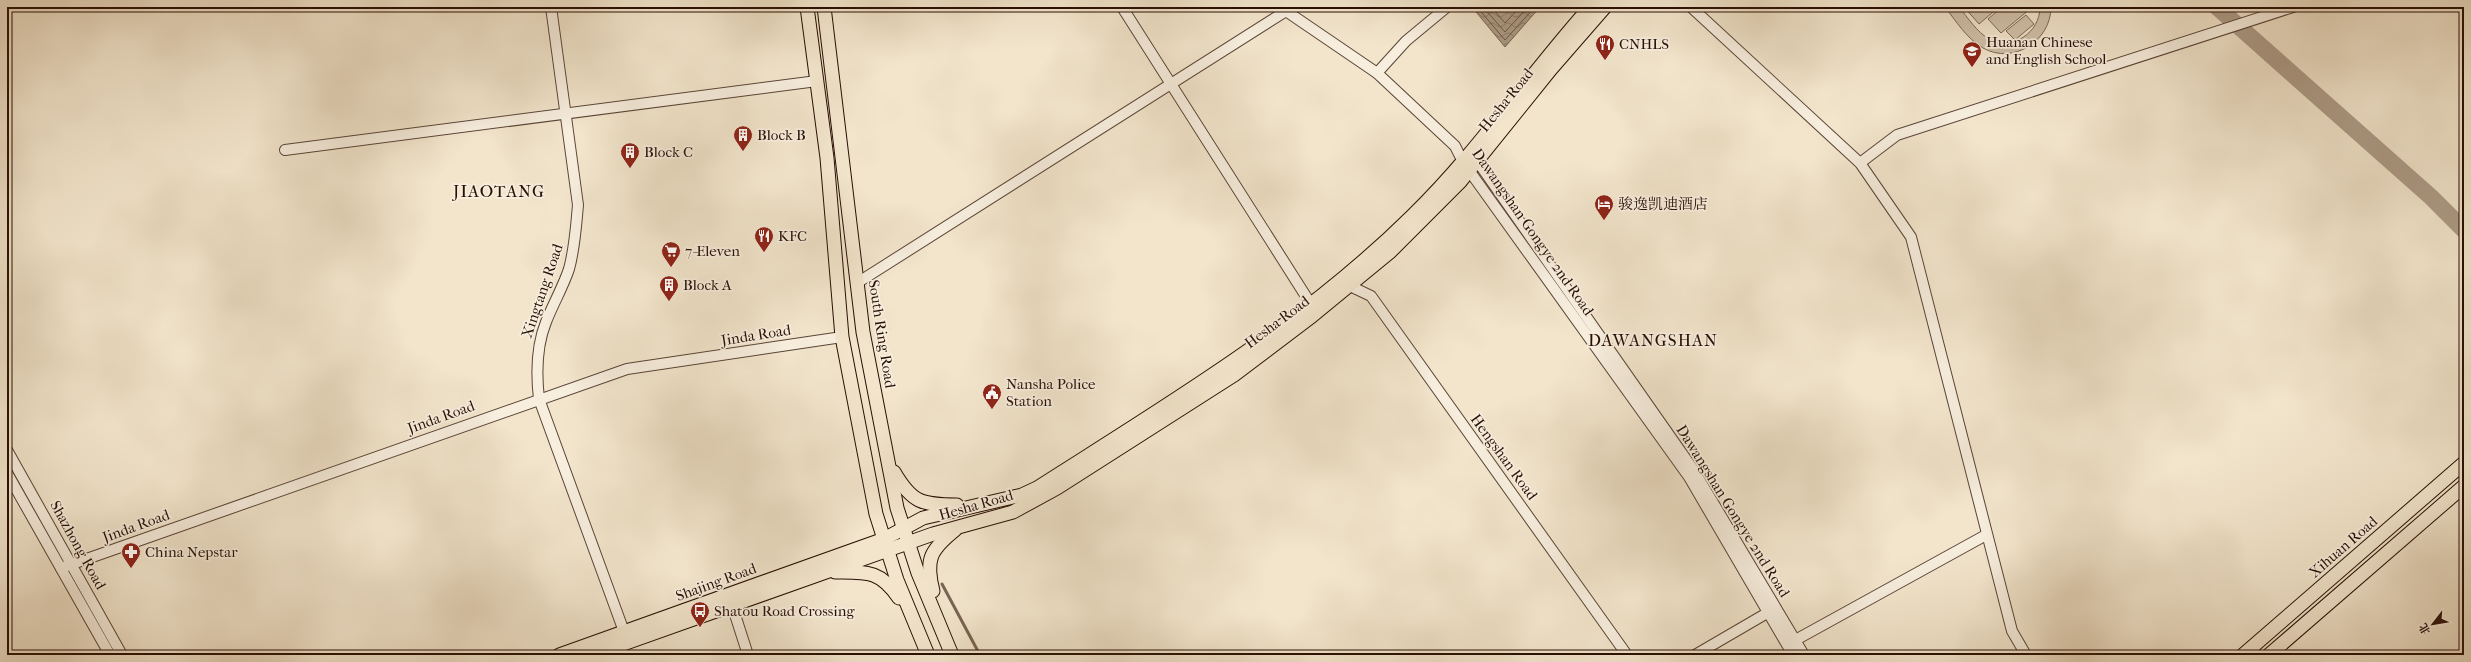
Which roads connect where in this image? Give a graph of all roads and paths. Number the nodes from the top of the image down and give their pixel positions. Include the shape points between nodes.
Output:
1 (551, 7) edge
2 (807, 7) edge
3 (824, 7) edge
4 (1122, 7) edge
5 (1447, 7) edge
6 (1590, 7) edge
7 (1605, 7) edge
8 (1691, 7) edge
9 (2293, 7) edge
10 (1377, 73) junction
11 (817, 80) junction
12 (1171, 84) junction
13 (566, 113) junction
14 (285, 150) dead end
15 (1470, 161) junction
16 (1860, 163) junction
17 (857, 283) junction
18 (1350, 286) junction
19 (1314, 308) junction
20 (842, 337) junction
21 (539, 399) junction
22 (7, 450) edge
23 (889, 463) junction
24 (2464, 463) edge
25 (7, 473) edge
26 (2464, 486) edge
27 (979, 505) junction
28 (958, 527) junction
29 (904, 529) junction
30 (1986, 535) junction
31 (908, 543) junction
32 (886, 545) junction
33 (71, 564) junction
34 (61, 568) junction
35 (826, 572) junction
36 (730, 600) junction
37 (1772, 610) junction
38 (910, 613) junction
39 (943, 634) junction
40 (626, 637) junction
41 (1791, 643) junction
42 (110, 655) edge
43 (122, 655) edge
44 (559, 655) edge
45 (592, 655) edge
46 (748, 655) edge
47 (928, 655) edge
48 (952, 655) edge
49 (1627, 655) edge
50 (1695, 655) edge
51 (1793, 655) edge
52 (1804, 655) edge
53 (2026, 655) edge
54 (2243, 655) edge
55 (2269, 655) edge

1 - 13 street, Xingtang Road
2 - 11 main road
3 - 17 main road, South Ring Road
4 - 12 street
5 - 10 street via 1406,41
6 - 15 main road, Hesha Road
7 - 15 main road, Hesha Road
8 - 16 street
9 - 16 street via 1897,136
10 - 12 street via 1286,11
10 - 15 street, Dawangshan Gongye 2nd Road
11 - 13 street
11 - 20 main road via 827,158
12 - 17 street
12 - 19 street
13 - 14 street
13 - 21 street, Xingtang Road via 578,204 576,238 568,270 545,323 539,348 536,373
15 - 18 main road, Hesha Road via 1419,225
15 - 19 main road, Hesha Road
15 - 37 street, Dawangshan Gongye 2nd Road via 1689,476
16 - 30 street via 1911,237
17 - 23 main road, South Ring Road via 863,332
18 - 19 main road, Hesha Road
18 - 49 street, Hengshan Road via 1371,296
19 - 27 main road, Hesha Road via 1037,488 1022,495
19 - 28 main road, Hesha Road via 1234,375 1042,497 1013,512
20 - 21 street, Jinda Road via 628,369
20 - 32 main road via 875,506
21 - 33 street, Jinda Road
21 - 40 street, Xingtang Road
22 - 33 street, Shazhong Road
23 - 27 main road via 906,492 922,503
23 - 29 main road, South Ring Road
24 - 54 main road, Xihuan Road
25 - 34 street, Shazhong Road
26 - 55 main road
27 - 29 main road, Hesha Road via 923,518
28 - 31 main road, Hesha Road
28 - 39 main road via 935,549 928,567
29 - 31 main road, South Ring Road
29 - 32 main road, Hesha Road
30 - 41 street
30 - 53 street via 2012,631
31 - 32 main road, Hesha Road
31 - 39 main road, South Ring Road
32 - 35 main road, Shajing Road
32 - 36 main road, Shajing Road
32 - 38 main road
33 - 34 street, Jinda Road
33 - 43 street, Shazhong Road
34 - 42 street, Shazhong Road
35 - 36 main road, Shajing Road
35 - 38 main road via 865,572 877,576 892,587
36 - 40 main road, Shajing Road
36 - 46 street
37 - 41 street, Dawangshan Gongye 2nd Road
37 - 50 street
38 - 47 main road
39 - 48 main road, South Ring Road
40 - 44 main road, Shajing Road
40 - 45 main road, Shajing Road
41 - 51 street, Dawangshan Gongye 2nd Road
41 - 52 street, Dawangshan Gongye 2nd Road

